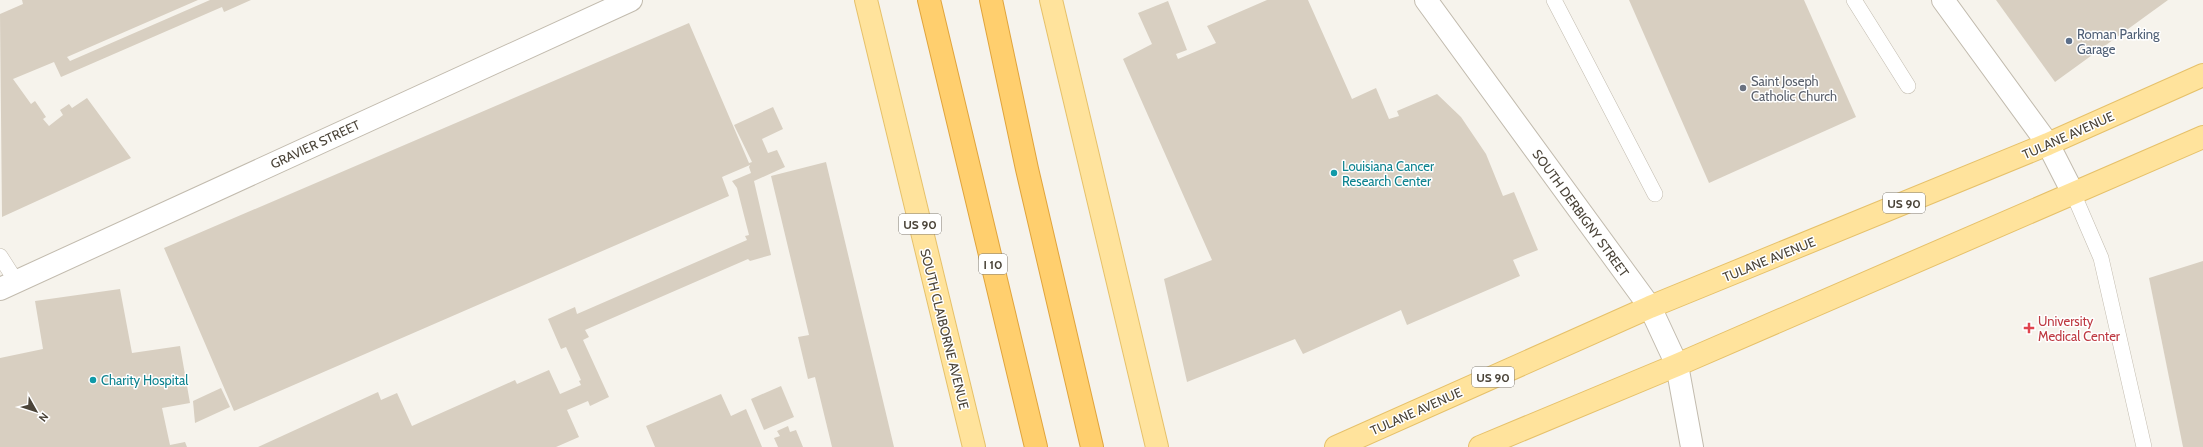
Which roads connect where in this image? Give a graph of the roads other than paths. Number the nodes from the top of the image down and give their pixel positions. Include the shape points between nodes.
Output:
1 (631, 0) edge
2 (866, 0) edge
3 (929, 0) edge
4 (938, 0) edge
5 (991, 0) edge
6 (1051, 0) edge
7 (1426, 0) edge
8 (1554, 0) edge
9 (1854, 0) edge
10 (1943, 0) edge
11 (2203, 75) edge
12 (949, 80) junction
13 (1908, 86) dead end
14 (2203, 137) edge
15 (2048, 144) junction
16 (2073, 193) junction
17 (1655, 194) dead end
18 (0, 256) edge
19 (8, 285) edge
20 (1650, 307) junction
21 (1677, 364) junction
22 (974, 447) edge
23 (1036, 447) edge
24 (1092, 447) edge
25 (1157, 447) edge
26 (1336, 447) edge
27 (1480, 447) edge
28 (1692, 447) edge
29 (2144, 447) edge

1 - 19 street, GRAVIER STREET
2 - 22 main road, SOUTH CLAIBORNE AVENUE / US 90
3 - 12 highway, I 10
4 - 12 highway
5 - 24 highway via 1027,169
6 - 25 main road
7 - 20 street, SOUTH DERBIGNY STREET
8 - 17 lane
9 - 13 lane
10 - 15 street
11 - 15 main road, TULANE AVENUE / US 90
12 - 23 highway, I 10
14 - 16 main road
15 - 16 street
15 - 20 main road, TULANE AVENUE / US 90
16 - 21 main road
16 - 29 lane via 2101,258
18 - 19 lane
20 - 21 street, SOUTH DERBIGNY STREET
20 - 26 main road, TULANE AVENUE / US 90
21 - 27 main road
21 - 28 street, SOUTH DERBIGNY STREET

